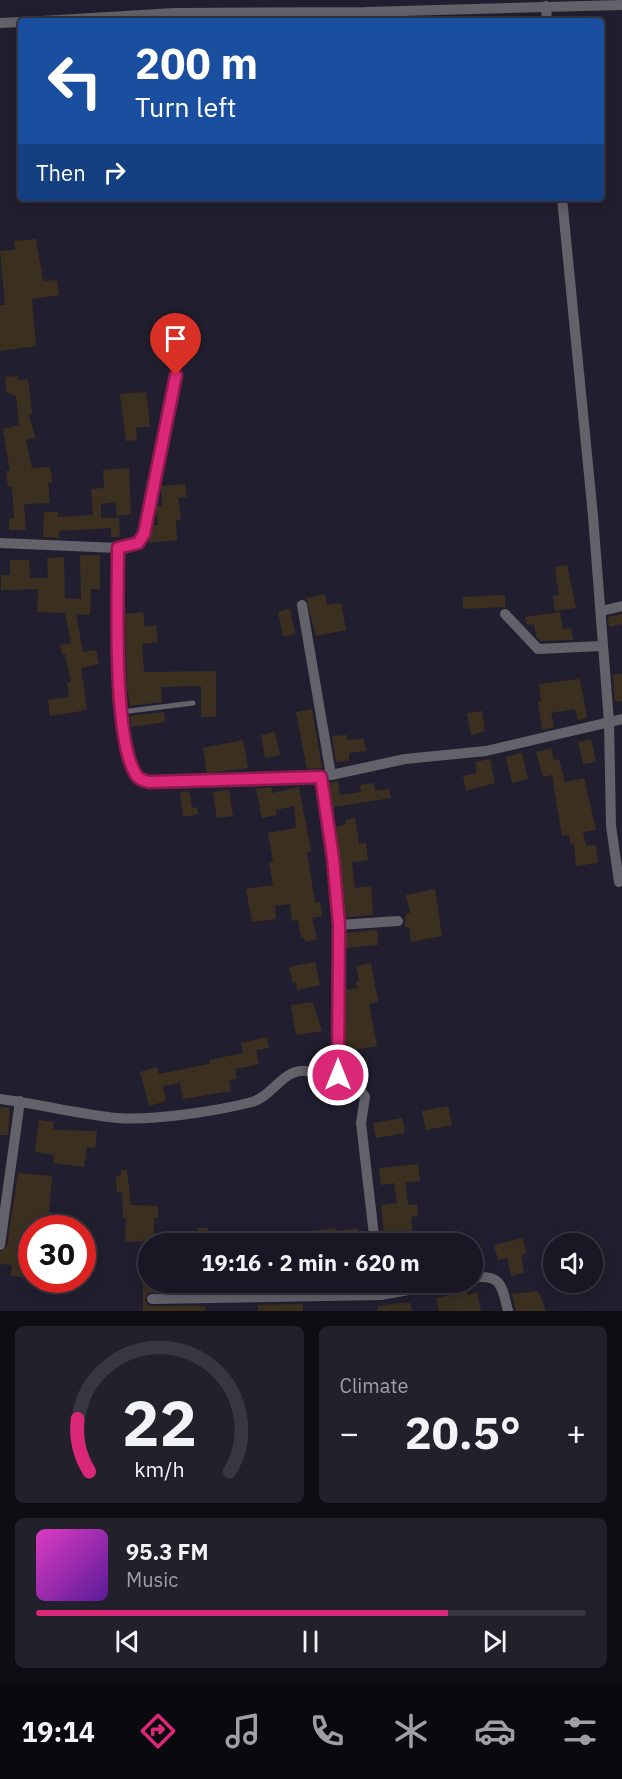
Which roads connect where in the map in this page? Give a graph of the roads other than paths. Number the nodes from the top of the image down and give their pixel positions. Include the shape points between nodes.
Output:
1 (622, 5) edge
2 (546, 6) junction
3 (92, 18) edge
4 (547, 18) edge
5 (18, 22) edge
6 (0, 23) edge
7 (562, 201) edge
8 (176, 375) dead end
9 (0, 543) edge
10 (118, 548) junction
11 (302, 604) dead end
12 (622, 606) edge
13 (601, 611) junction
14 (506, 614) dead end
15 (602, 646) junction
16 (193, 703) dead end
17 (121, 712) junction
18 (622, 719) edge
19 (609, 722) junction
20 (326, 776) junction
21 (618, 882) dead end
22 (398, 921) dead end
23 (339, 925) junction
24 (338, 1075) junction
25 (0, 1099) edge
26 (20, 1101) junction
27 (374, 1233) edge
28 (0, 1245) edge
29 (483, 1277) edge
30 (392, 1293) edge
31 (381, 1295) joint
32 (152, 1299) dead end
33 (508, 1311) edge

1 - 2 street
2 - 3 street
2 - 4 street
5 - 6 street
7 - 13 street
8 - 10 street via 144,534 138,543
9 - 10 street
10 - 17 street
11 - 20 street
12 - 13 street
13 - 15 street
14 - 15 street via 538,648
15 - 19 street
16 - 17 lane
17 - 20 street via 126,747 135,774 143,781
18 - 19 street
19 - 20 street via 486,751 405,759
19 - 21 street via 611,826
20 - 23 street
22 - 23 street
23 - 24 street
24 - 26 street via 301,1071 252,1102 151,1118 118,1118
24 - 27 street via 354,1082 365,1097 361,1123
25 - 26 street
26 - 28 street
29 - 33 street via 497,1280
30 - 31 street
31 - 32 street

